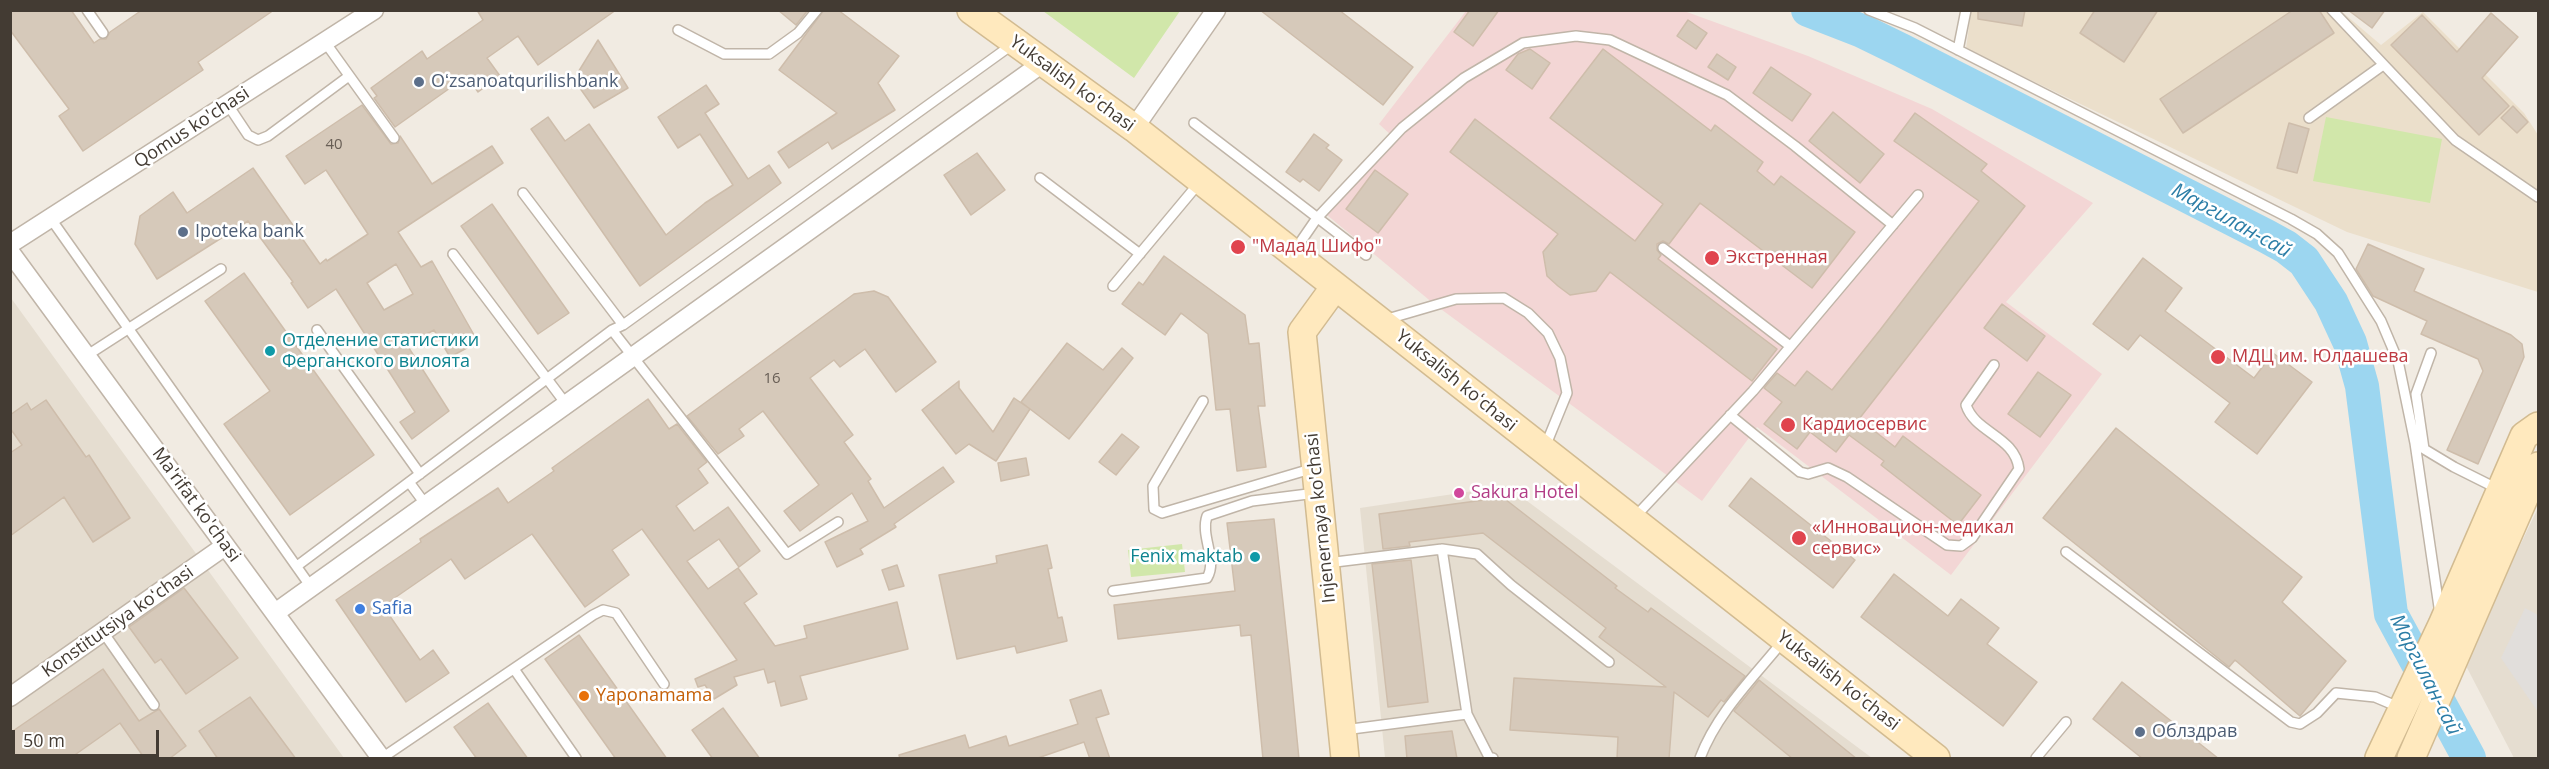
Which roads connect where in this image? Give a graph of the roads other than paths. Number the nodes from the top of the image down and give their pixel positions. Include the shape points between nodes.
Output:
1 (87, 10) edge
2 (374, 10) edge
3 (817, 10) edge
4 (971, 10) edge
5 (1216, 10) edge
6 (1869, 10) edge
7 (1966, 10) edge
8 (2332, 10) edge
9 (678, 30) dead end
10 (104, 33) dead end
11 (325, 42) junction
12 (1016, 42) junction
13 (1958, 50) junction
14 (1044, 62) junction
15 (2384, 65) junction
16 (350, 76) junction
17 (228, 105) junction
18 (2309, 118) dead end
19 (1194, 123) dead end
20 (1134, 128) junction
21 (394, 138) dead end
22 (1040, 178) dead end
23 (1201, 182) junction
24 (523, 193) dead end
25 (1918, 195) dead end
26 (2538, 197) edge
27 (1317, 218) junction
28 (51, 219) junction
29 (1893, 225) junction
30 (10, 244) edge
31 (1663, 248) dead end
32 (10, 252) edge
33 (453, 254) dead end
34 (1140, 254) junction
35 (1292, 254) junction
36 (1366, 255) dead end
37 (221, 269) dead end
38 (1113, 286) dead end
39 (1334, 288) junction
40 (1382, 321) junction
41 (623, 325) junction
42 (128, 327) junction
43 (317, 330) dead end
44 (612, 330) junction
45 (1790, 346) junction
46 (2431, 353) dead end
47 (86, 356) junction
48 (633, 356) junction
49 (1994, 365) dead end
50 (547, 378) junction
51 (1203, 401) dead end
52 (566, 404) junction
53 (1730, 415) junction
54 (2538, 426) edge
55 (2415, 443) junction
56 (2424, 449) junction
57 (1544, 451) junction
58 (2538, 466) edge
59 (420, 474) junction
60 (1317, 480) junction
61 (409, 482) junction
62 (2501, 490) junction
63 (426, 505) junction
64 (1632, 520) junction
65 (838, 522) dead end
66 (225, 546) junction
67 (1442, 549) junction
68 (2066, 552) dead end
69 (1326, 564) junction
70 (297, 566) junction
71 (311, 587) junction
72 (1113, 591) dead end
73 (275, 613) junction
74 (2440, 629) junction
75 (103, 632) junction
76 (1784, 639) junction
77 (1609, 662) dead end
78 (514, 669) junction
79 (664, 684) dead end
80 (10, 697) edge
81 (2409, 698) junction
82 (154, 705) dead end
83 (1467, 714) junction
84 (2066, 722) dead end
85 (1342, 730) junction
86 (382, 759) edge
87 (576, 759) edge
88 (1345, 759) edge
89 (1493, 759) edge
90 (1700, 759) edge
91 (1936, 759) edge
92 (2036, 759) edge
93 (2379, 759) edge
94 (2411, 759) edge

1 - 10 lane
2 - 11 street, Qomus ko'chasi
3 - 9 lane via 798,33 769,54 724,54
4 - 12 main road, Yuksalish koʻchasi
5 - 20 street
6 - 13 lane
7 - 13 lane
8 - 15 lane
11 - 16 lane
11 - 17 street, Qomus ko'chasi
12 - 14 main road, Yuksalish koʻchasi
12 - 41 lane
13 - 55 lane via 2317,234 2338,253 2381,321 2398,361
14 - 20 main road, Yuksalish koʻchasi
14 - 48 street
15 - 18 lane
15 - 26 lane via 2455,140
16 - 17 lane via 258,140 248,135
16 - 21 lane
17 - 28 street, Qomus ko'chasi
19 - 27 lane
20 - 23 main road, Yuksalish koʻchasi
22 - 34 lane
23 - 34 lane
23 - 35 main road, Yuksalish koʻchasi
24 - 41 lane
25 - 29 lane
27 - 29 lane via 1402,128 1464,78 1524,43 1576,36 1610,40 1727,95
27 - 35 lane
27 - 36 lane
28 - 30 street, Qomus ko'chasi
28 - 42 lane
29 - 45 lane
31 - 45 lane
32 - 47 street, Ma'rifat ko'chasi
33 - 50 lane
34 - 38 lane
35 - 39 main road, Yuksalish koʻchasi
37 - 42 lane
39 - 40 main road, Yuksalish koʻchasi
39 - 60 main road, Injenernaya ko'chasi via 1302,332
40 - 57 main road, Yuksalish koʻchasi
40 - 57 lane via 1456,299 1504,298 1528,313 1548,333 1560,358 1567,393
41 - 44 lane
42 - 47 lane
42 - 70 lane
43 - 59 lane
44 - 48 lane
44 - 50 lane
45 - 53 lane
46 - 56 lane via 2416,394
47 - 66 street, Ma'rifat ko'chasi
48 - 52 street
48 - 65 lane via 787,554
49 - 53 lane via 1965,405 1969,415 2004,441 2017,457 2019,469 1972,538 1961,546 1947,545 1828,468 1808,474 1800,471
50 - 52 lane
50 - 59 lane
51 - 60 lane via 1153,486 1154,509 1162,513
52 - 63 street
53 - 64 lane
54 - 62 main road via 2524,436
55 - 56 lane
55 - 74 lane
56 - 62 lane
57 - 64 main road, Yuksalish koʻchasi
58 - 94 main road
59 - 61 lane
60 - 69 main road, Injenernaya ko'chasi
60 - 72 lane via 1207,516 1204,524 1211,571 1207,578
61 - 63 lane
61 - 70 lane
62 - 74 main road
63 - 71 street
64 - 76 main road, Yuksalish koʻchasi
66 - 73 street, Ma'rifat ko'chasi
66 - 75 street, Konstitutsiya koʻchasi
67 - 69 lane
67 - 77 lane via 1477,554
67 - 83 lane
68 - 81 lane via 2291,722 2301,724 2336,693
69 - 85 main road, Injenernaya ko'chasi
70 - 71 lane
71 - 73 street
73 - 86 street, Ma'rifat ko'chasi
74 - 81 main road
75 - 80 street, Konstitutsiya koʻchasi
75 - 82 lane
76 - 90 lane via 1723,715
76 - 91 main road, Yuksalish koʻchasi
78 - 79 lane via 603,610 616,613
78 - 86 lane
78 - 87 lane
81 - 93 main road
83 - 85 lane
83 - 89 lane
84 - 92 lane
85 - 88 main road, Injenernaya ko'chasi

